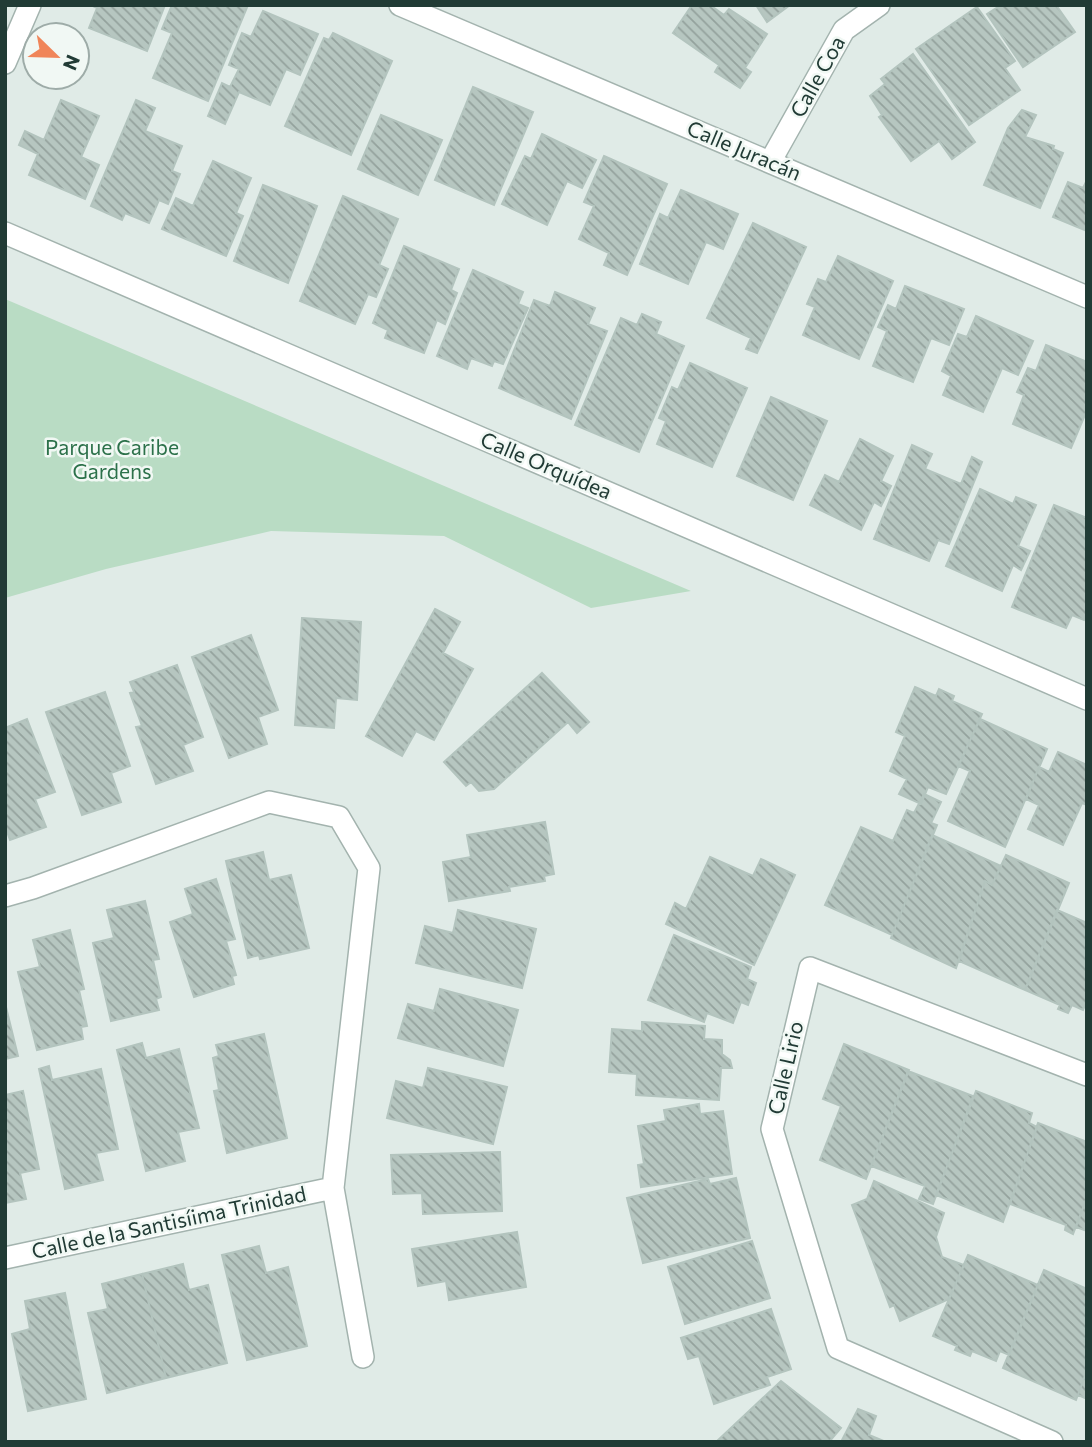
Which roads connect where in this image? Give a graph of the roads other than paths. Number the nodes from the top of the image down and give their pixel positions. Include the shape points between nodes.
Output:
1 (30, 5) edge
2 (400, 5) edge
3 (879, 5) edge
4 (435, 12) edge
5 (5, 63) edge
6 (770, 162) junction
7 (5, 233) edge
8 (1087, 297) edge
9 (1087, 699) edge
10 (5, 895) edge
11 (1087, 1075) edge
12 (333, 1188) junction
13 (5, 1258) edge
14 (363, 1357) dead end
15 (1052, 1442) edge

1 - 5 street
2 - 4 street, Calle Juracán
3 - 6 street, Calle Coa via 844,30
4 - 6 street, Calle Juracán
6 - 8 street, Calle Juracán
7 - 9 street, Calle Orquídea
10 - 12 street via 269,802 339,817 369,868
11 - 15 street, Calle Lirio via 810,968 772,1129 838,1348
12 - 13 street, Calle de la Santisíima Trinidad
12 - 14 street

